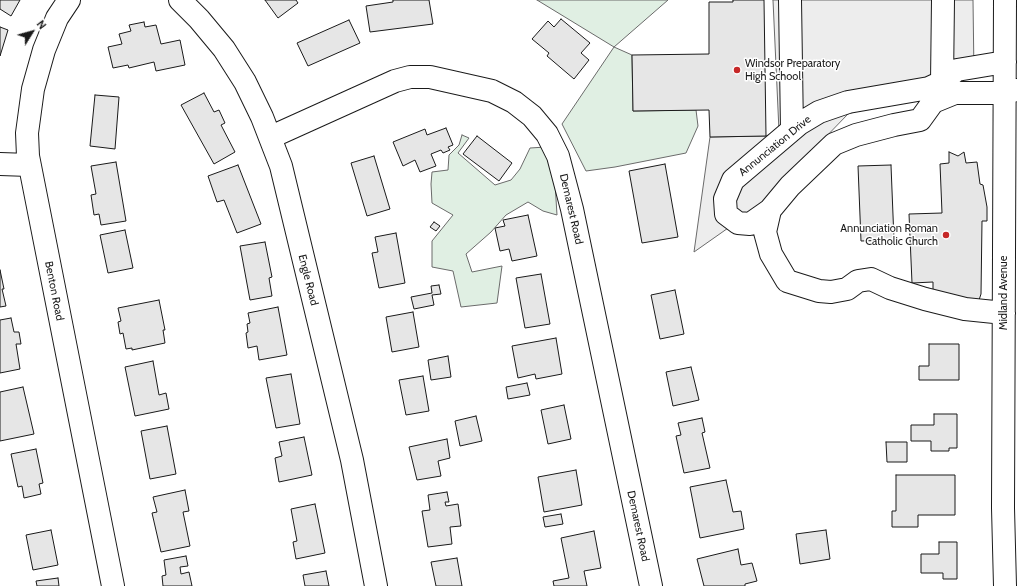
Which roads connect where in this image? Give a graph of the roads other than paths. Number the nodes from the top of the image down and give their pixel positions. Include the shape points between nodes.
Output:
1 (69, 0) edge
2 (180, 0) edge
3 (790, 0) edge
4 (943, 0) edge
5 (1005, 0) edge
6 (1005, 62) junction
7 (949, 87) junction
8 (1011, 91) edge
9 (792, 130) junction
10 (271, 136) junction
11 (0, 164) edge
12 (29, 165) junction
13 (770, 210) junction
14 (1004, 313) junction
15 (1010, 508) edge
16 (113, 586) edge
17 (376, 586) edge
18 (651, 586) edge
19 (1004, 586) edge

1 - 12 street, Benton Road via 57,18 33,88 27,133
2 - 10 street, Engle Road via 224,49 245,82
3 - 9 street
4 - 7 street
5 - 6 street, Midland Avenue
6 - 7 street, Annunciation Drive via 957,70
6 - 8 street, Midland Avenue
7 - 8 street, Annunciation Drive
7 - 9 street, Annunciation Drive via 928,88 848,102 819,112
7 - 13 street, Annunciation Drive via 933,102 920,120 856,135 834,144 790,186
8 - 14 street, Midland Avenue
9 - 13 street, Annunciation Drive via 733,180 725,200 726,214 738,223 750,224
10 - 17 street, Engle Road via 352,460
10 - 18 street, Demarest Road via 395,81 410,77 430,77 492,91 514,102 532,116 547,134 558,156 572,209
11 - 12 street
12 - 16 street, Benton Road
13 - 14 street via 766,232 771,254 788,281 819,291 832,292 847,289 858,281 871,279 925,299 965,309
14 - 15 street, Midland Avenue
15 - 19 street, Midland Avenue

